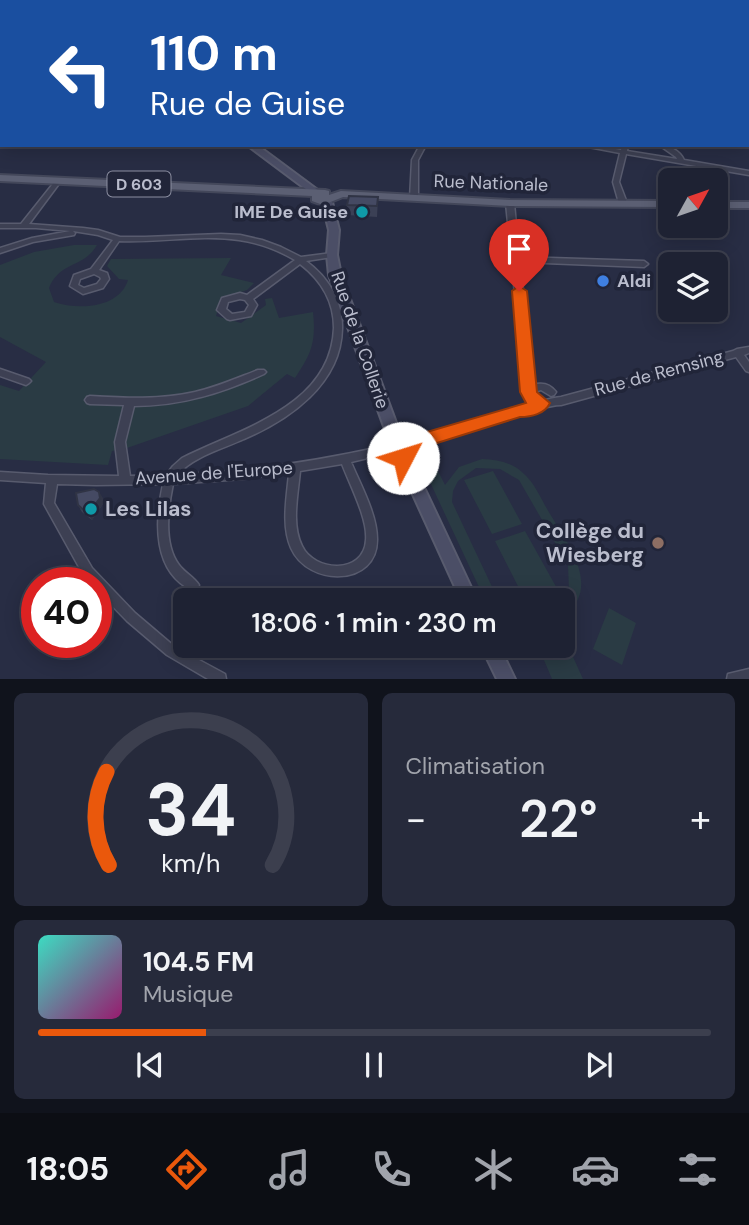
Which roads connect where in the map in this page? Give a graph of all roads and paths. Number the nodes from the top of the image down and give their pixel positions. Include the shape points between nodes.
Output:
1 (254, 147) edge
2 (422, 147) edge
3 (602, 147) edge
4 (665, 147) edge
5 (624, 149) edge
6 (681, 161) junction
7 (749, 173) edge
8 (296, 177) junction
9 (0, 178) edge
10 (58, 181) junction
11 (279, 191) junction
12 (323, 198) junction
13 (414, 198) junction
14 (510, 202) junction
15 (623, 204) junction
16 (658, 204) edge
17 (728, 205) edge
18 (749, 205) edge
19 (24, 225) junction
20 (0, 226) edge
21 (94, 231) junction
22 (117, 239) junction
23 (0, 251) edge
24 (332, 255) junction
25 (302, 259) junction
26 (516, 259) junction
27 (645, 264) dead end
28 (94, 271) dead end
29 (248, 298) dead end
30 (749, 349) edge
31 (737, 352) junction
32 (749, 369) edge
33 (0, 372) edge
34 (261, 372) dead end
35 (26, 381) dead end
36 (530, 393) junction
37 (547, 398) junction
38 (90, 400) dead end
39 (130, 402) junction
40 (520, 410) junction
41 (394, 435) junction
42 (412, 443) junction
43 (384, 450) junction
44 (403, 458) junction
45 (345, 459) junction
46 (295, 467) junction
47 (0, 476) edge
48 (125, 479) junction
49 (52, 480) junction
50 (169, 480) junction
51 (193, 585) dead end
52 (463, 588) edge
53 (496, 658) edge
54 (749, 675) edge
55 (220, 679) edge
56 (506, 679) edge
57 (733, 679) edge

1 - 8 street
2 - 13 street via 415,160
3 - 5 street
4 - 6 street
5 - 6 street
5 - 15 street via 616,182
6 - 7 street
8 - 11 street
8 - 12 street
9 - 10 main road, Rue Nationale / D 603
10 - 11 main road, Rue Nationale / D 603
10 - 19 street
11 - 12 main road, Rue Nationale / D 603
12 - 13 main road, Rue Nationale / D 603
12 - 24 street, Rue de la Collerie via 334,230
13 - 14 main road, Rue Nationale / D 603
14 - 15 main road, Rue Nationale / D 603
14 - 26 street
15 - 16 main road, Rue Nationale / D 603
17 - 18 main road
19 - 20 street
19 - 21 street
21 - 22 street
21 - 23 street via 32,240
22 - 25 street via 223,236 260,243
22 - 28 street
24 - 25 street
24 - 41 street, Rue de la Collerie via 335,275
25 - 29 street
25 - 50 street via 325,285 338,313 339,340 329,367 313,390 271,423 184,462
26 - 27 street
26 - 36 street
30 - 31 street, Rue de Remsing
31 - 32 street
31 - 37 street, Rue de Remsing via 561,401
33 - 35 street
34 - 39 street via 202,397
36 - 37 street
36 - 37 street via 542,386
36 - 40 street
37 - 40 street, Rue de Remsing via 529,410
38 - 39 street
39 - 48 street via 120,442
40 - 42 street, Rue de Remsing
41 - 42 street via 405,436
41 - 43 street
42 - 44 street via 412,452
43 - 44 street via 392,458
43 - 45 street, Avenue de l'Europe
44 - 52 street
45 - 46 street, Avenue de l'Europe
45 - 46 street via 372,543 356,568 337,572 320,570 296,549 292,528
46 - 50 street, Avenue de l'Europe
47 - 49 street, Avenue de l'Europe
48 - 49 street, Avenue de l'Europe
48 - 50 street, Avenue de l'Europe
49 - 55 street via 49,504 88,572 171,651
50 - 51 street via 163,538 178,576
53 - 56 street
54 - 57 street

